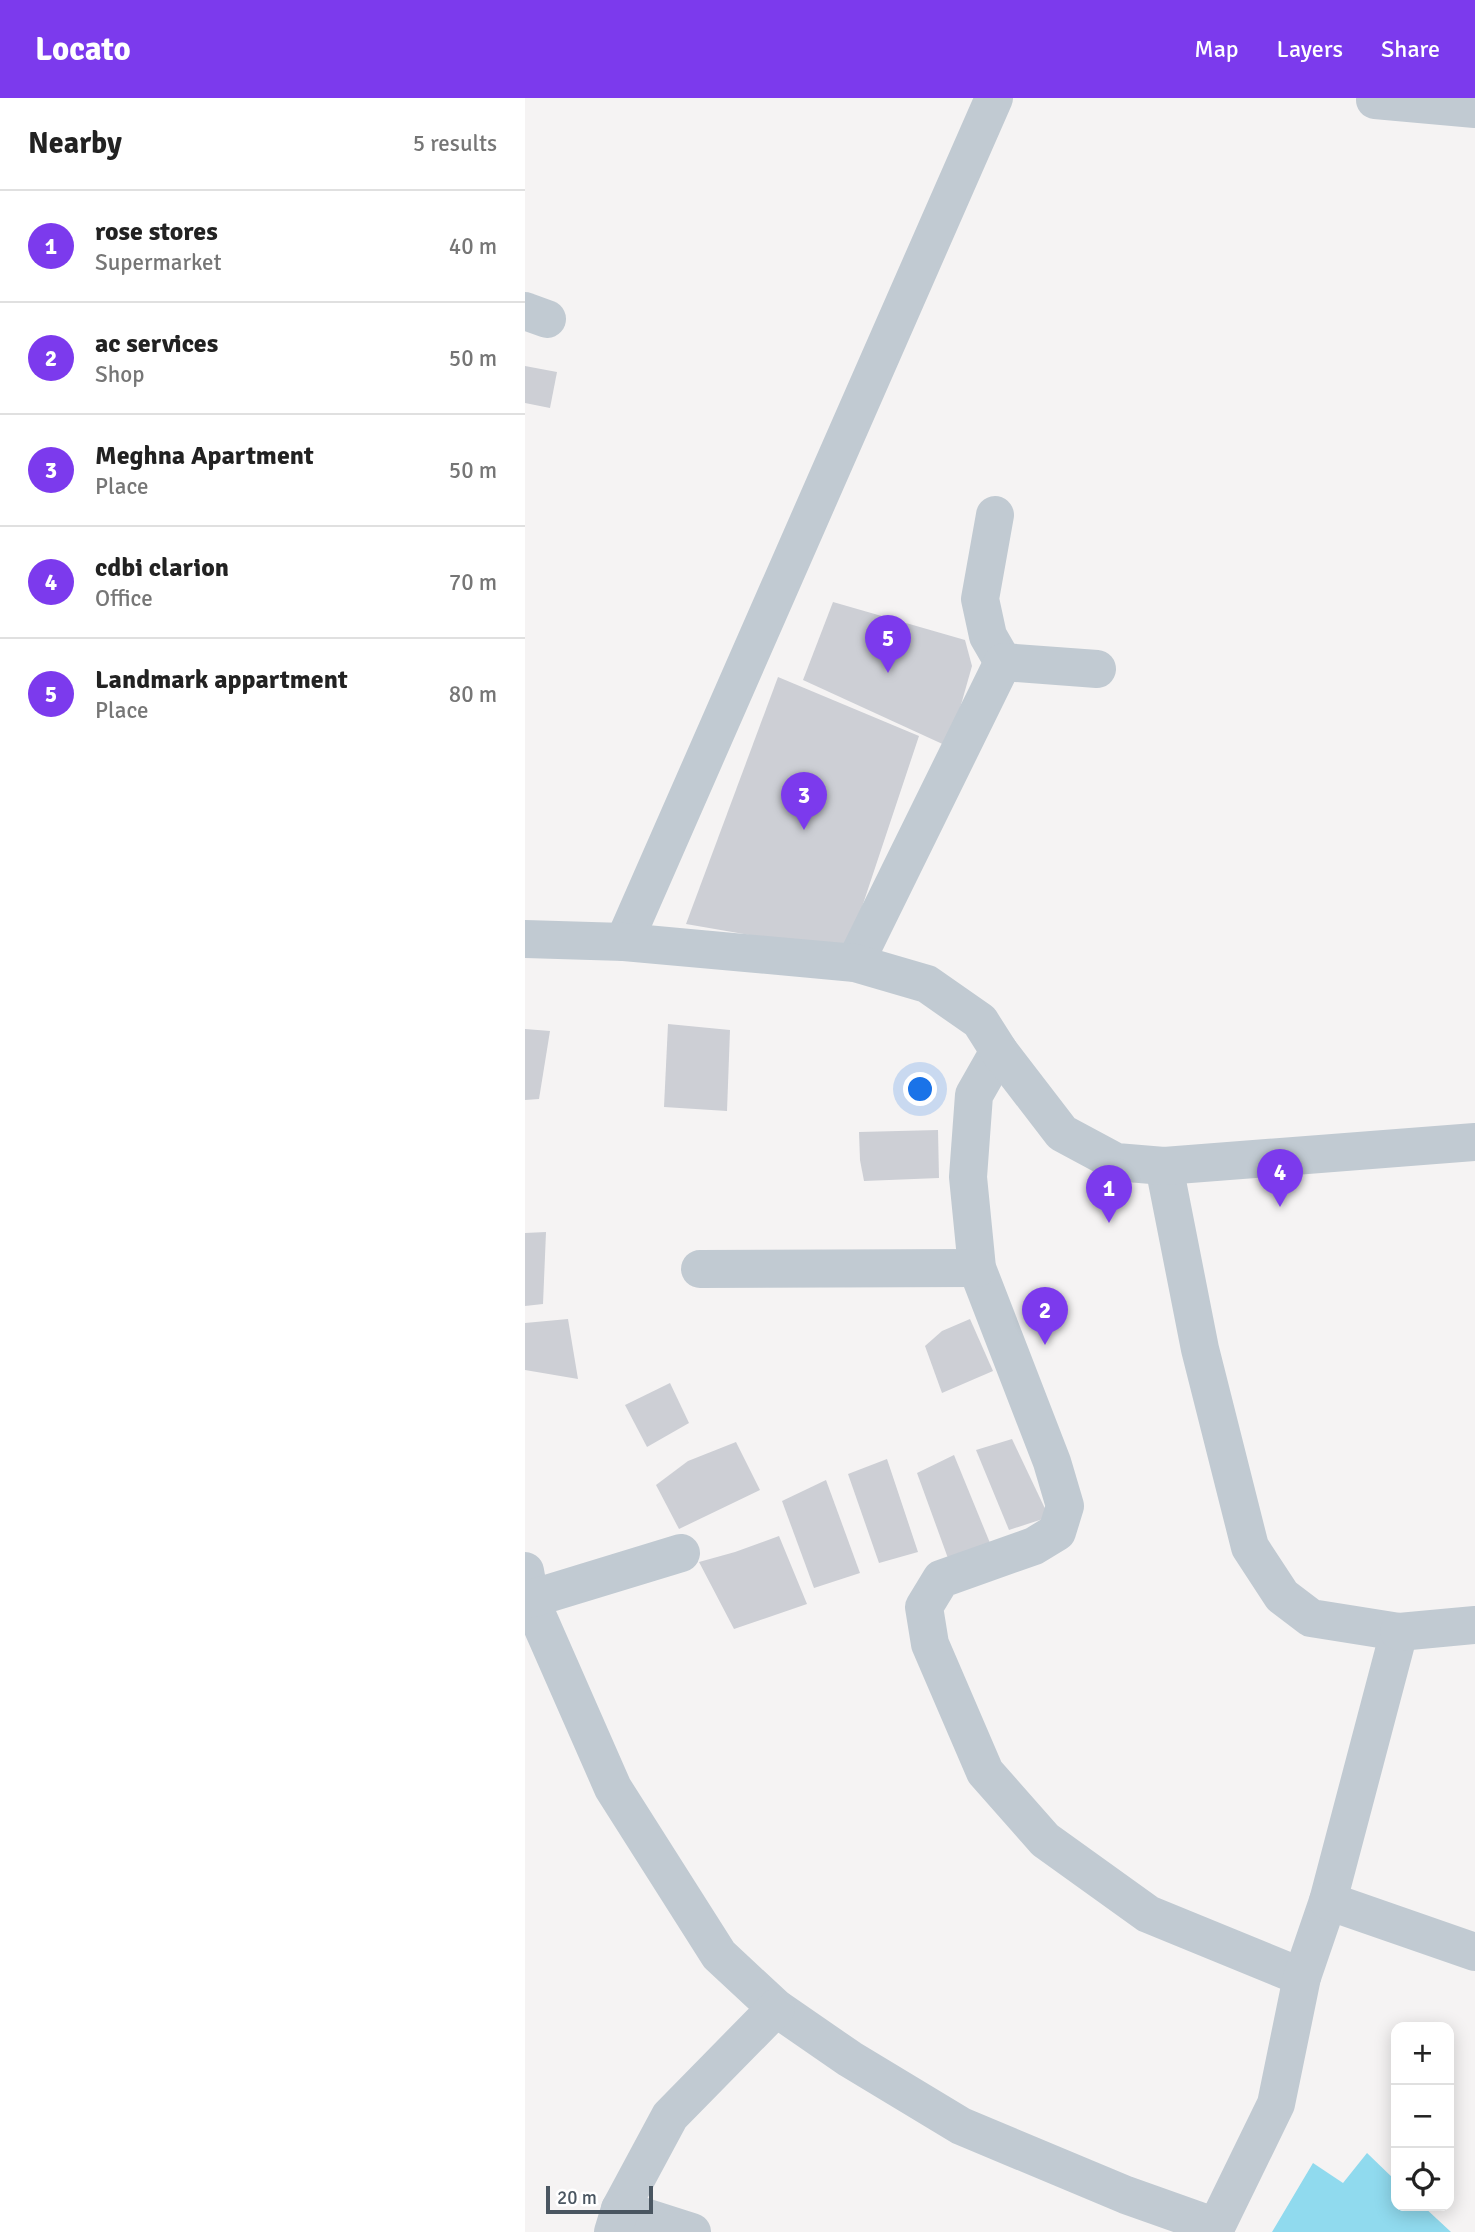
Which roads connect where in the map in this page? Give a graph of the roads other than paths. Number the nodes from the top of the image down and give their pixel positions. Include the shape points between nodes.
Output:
1 (992, 99) edge
2 (1375, 100) edge
3 (1475, 109) edge
4 (995, 515) dead end
5 (1003, 662) junction
6 (1097, 669) dead end
7 (525, 939) edge
8 (624, 942) junction
9 (855, 963) junction
10 (999, 1051) junction
11 (1475, 1142) edge
12 (1164, 1166) junction
13 (978, 1268) junction
14 (701, 1269) dead end
15 (681, 1553) dead end
16 (527, 1585) edge
17 (1475, 1625) edge
18 (1399, 1632) junction
19 (1328, 1901) junction
20 (1475, 1952) edge
21 (1302, 1977) junction
22 (776, 2008) junction
23 (616, 2220) edge
24 (1215, 2230) edge
25 (692, 2232) edge

1 - 8 street
2 - 3 street
4 - 5 street via 980,599 988,636
5 - 6 street
5 - 9 street
7 - 8 street
8 - 9 street
9 - 10 street via 927,984 980,1021
10 - 12 street via 1062,1133 1116,1163
10 - 13 street via 974,1095 968,1177
11 - 12 street
12 - 18 street via 1200,1349 1250,1548 1282,1597 1311,1618
13 - 14 street
13 - 21 street via 1065,1506 1057,1532 1034,1546 941,1579 924,1607 930,1644 985,1772 1045,1840 1148,1914
15 - 16 street
16 - 22 street via 613,1788 719,1955
17 - 18 street
18 - 19 street
19 - 20 street
19 - 21 street
21 - 24 street via 1276,2104
22 - 23 street via 670,2116
22 - 24 street via 961,2126
23 - 25 street

